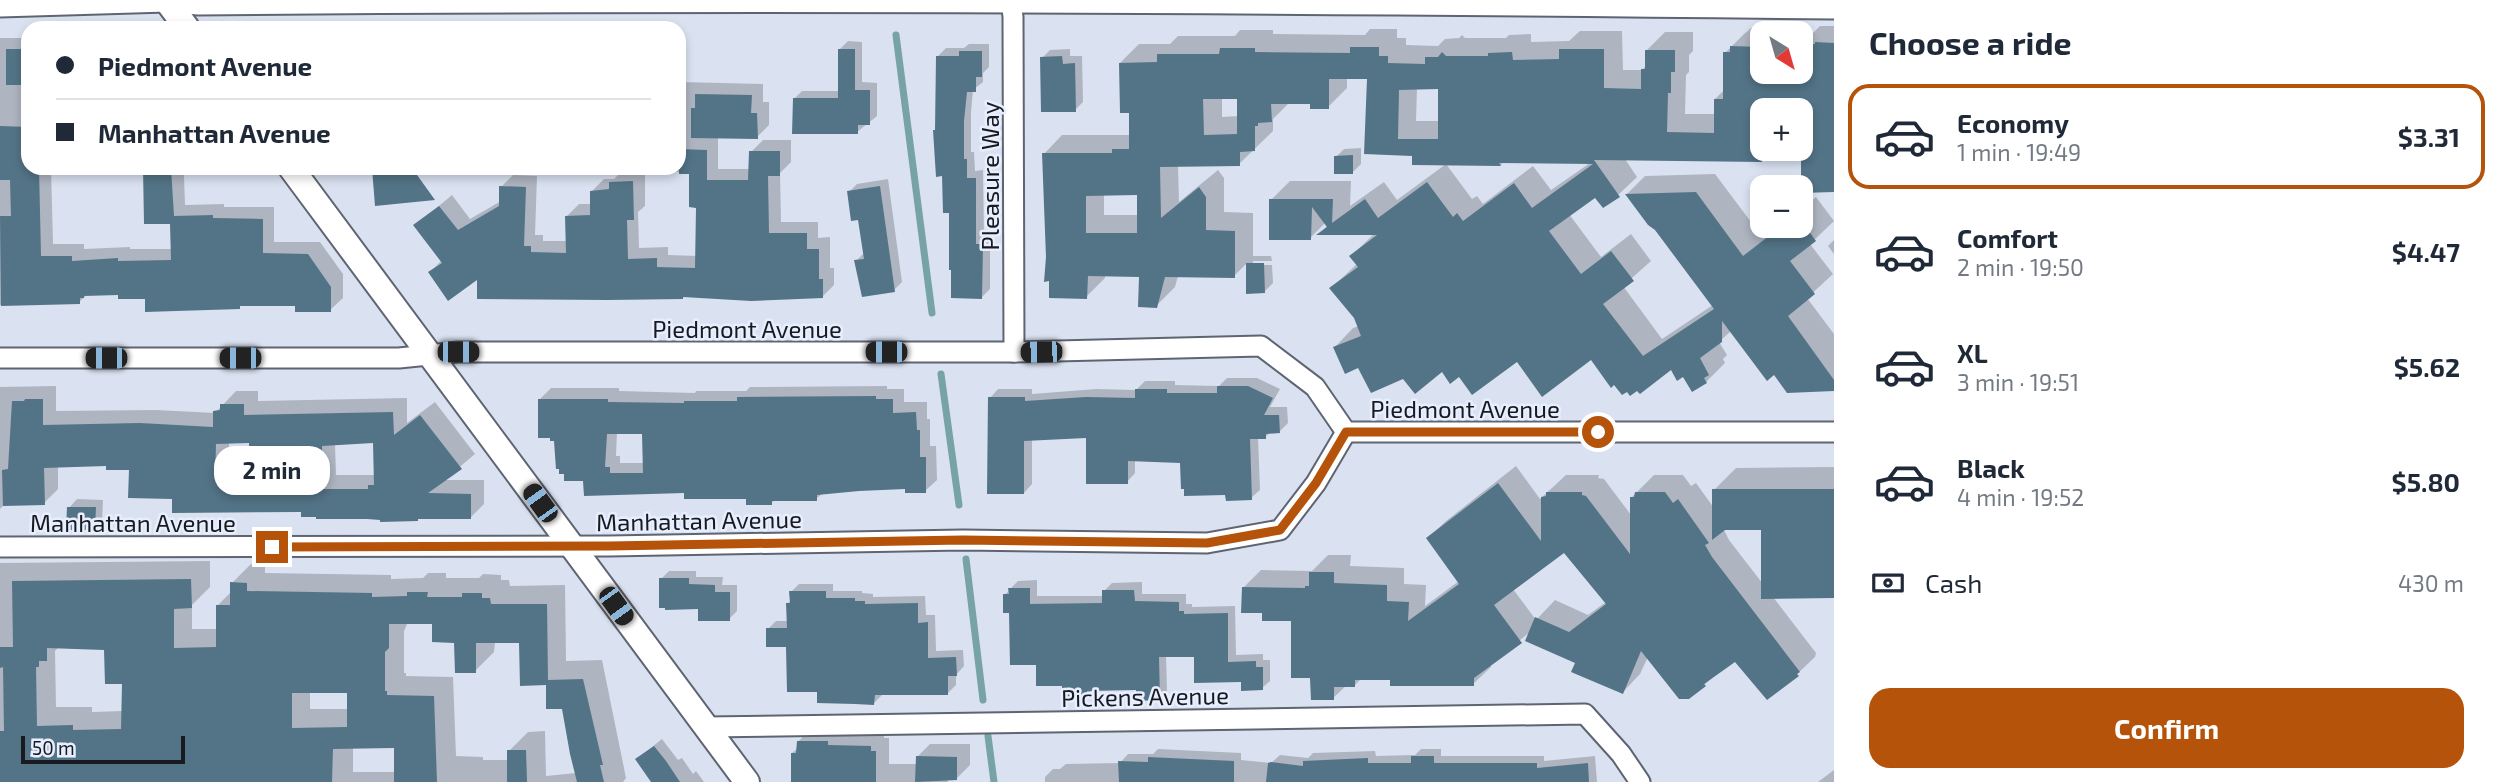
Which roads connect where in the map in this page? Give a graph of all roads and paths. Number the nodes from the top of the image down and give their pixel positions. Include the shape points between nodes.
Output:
1 (1011, 0) edge
2 (167, 1) edge
3 (0, 7) edge
4 (1834, 9) edge
5 (182, 21) edge
6 (296, 175) edge
7 (1014, 352) junction
8 (430, 355) junction
9 (0, 358) edge
10 (1346, 432) junction
11 (1834, 432) edge
12 (571, 546) junction
13 (0, 547) edge
14 (706, 727) junction
15 (747, 782) edge
16 (1640, 782) edge

1 - 2 street via 198,5
1 - 4 street
1 - 7 street, Pleasure Way
2 - 3 street
2 - 5 street
6 - 8 street
7 - 8 street, Piedmont Avenue
7 - 10 street, Piedmont Avenue via 1261,346 1315,387
8 - 9 street, Piedmont Avenue
8 - 12 street
10 - 11 street, Piedmont Avenue
10 - 12 street, Manhattan Avenue via 1316,483 1280,530 1207,543 963,540
12 - 13 street, Manhattan Avenue
12 - 14 street
14 - 15 street
14 - 16 street, Pickens Avenue via 1585,714

